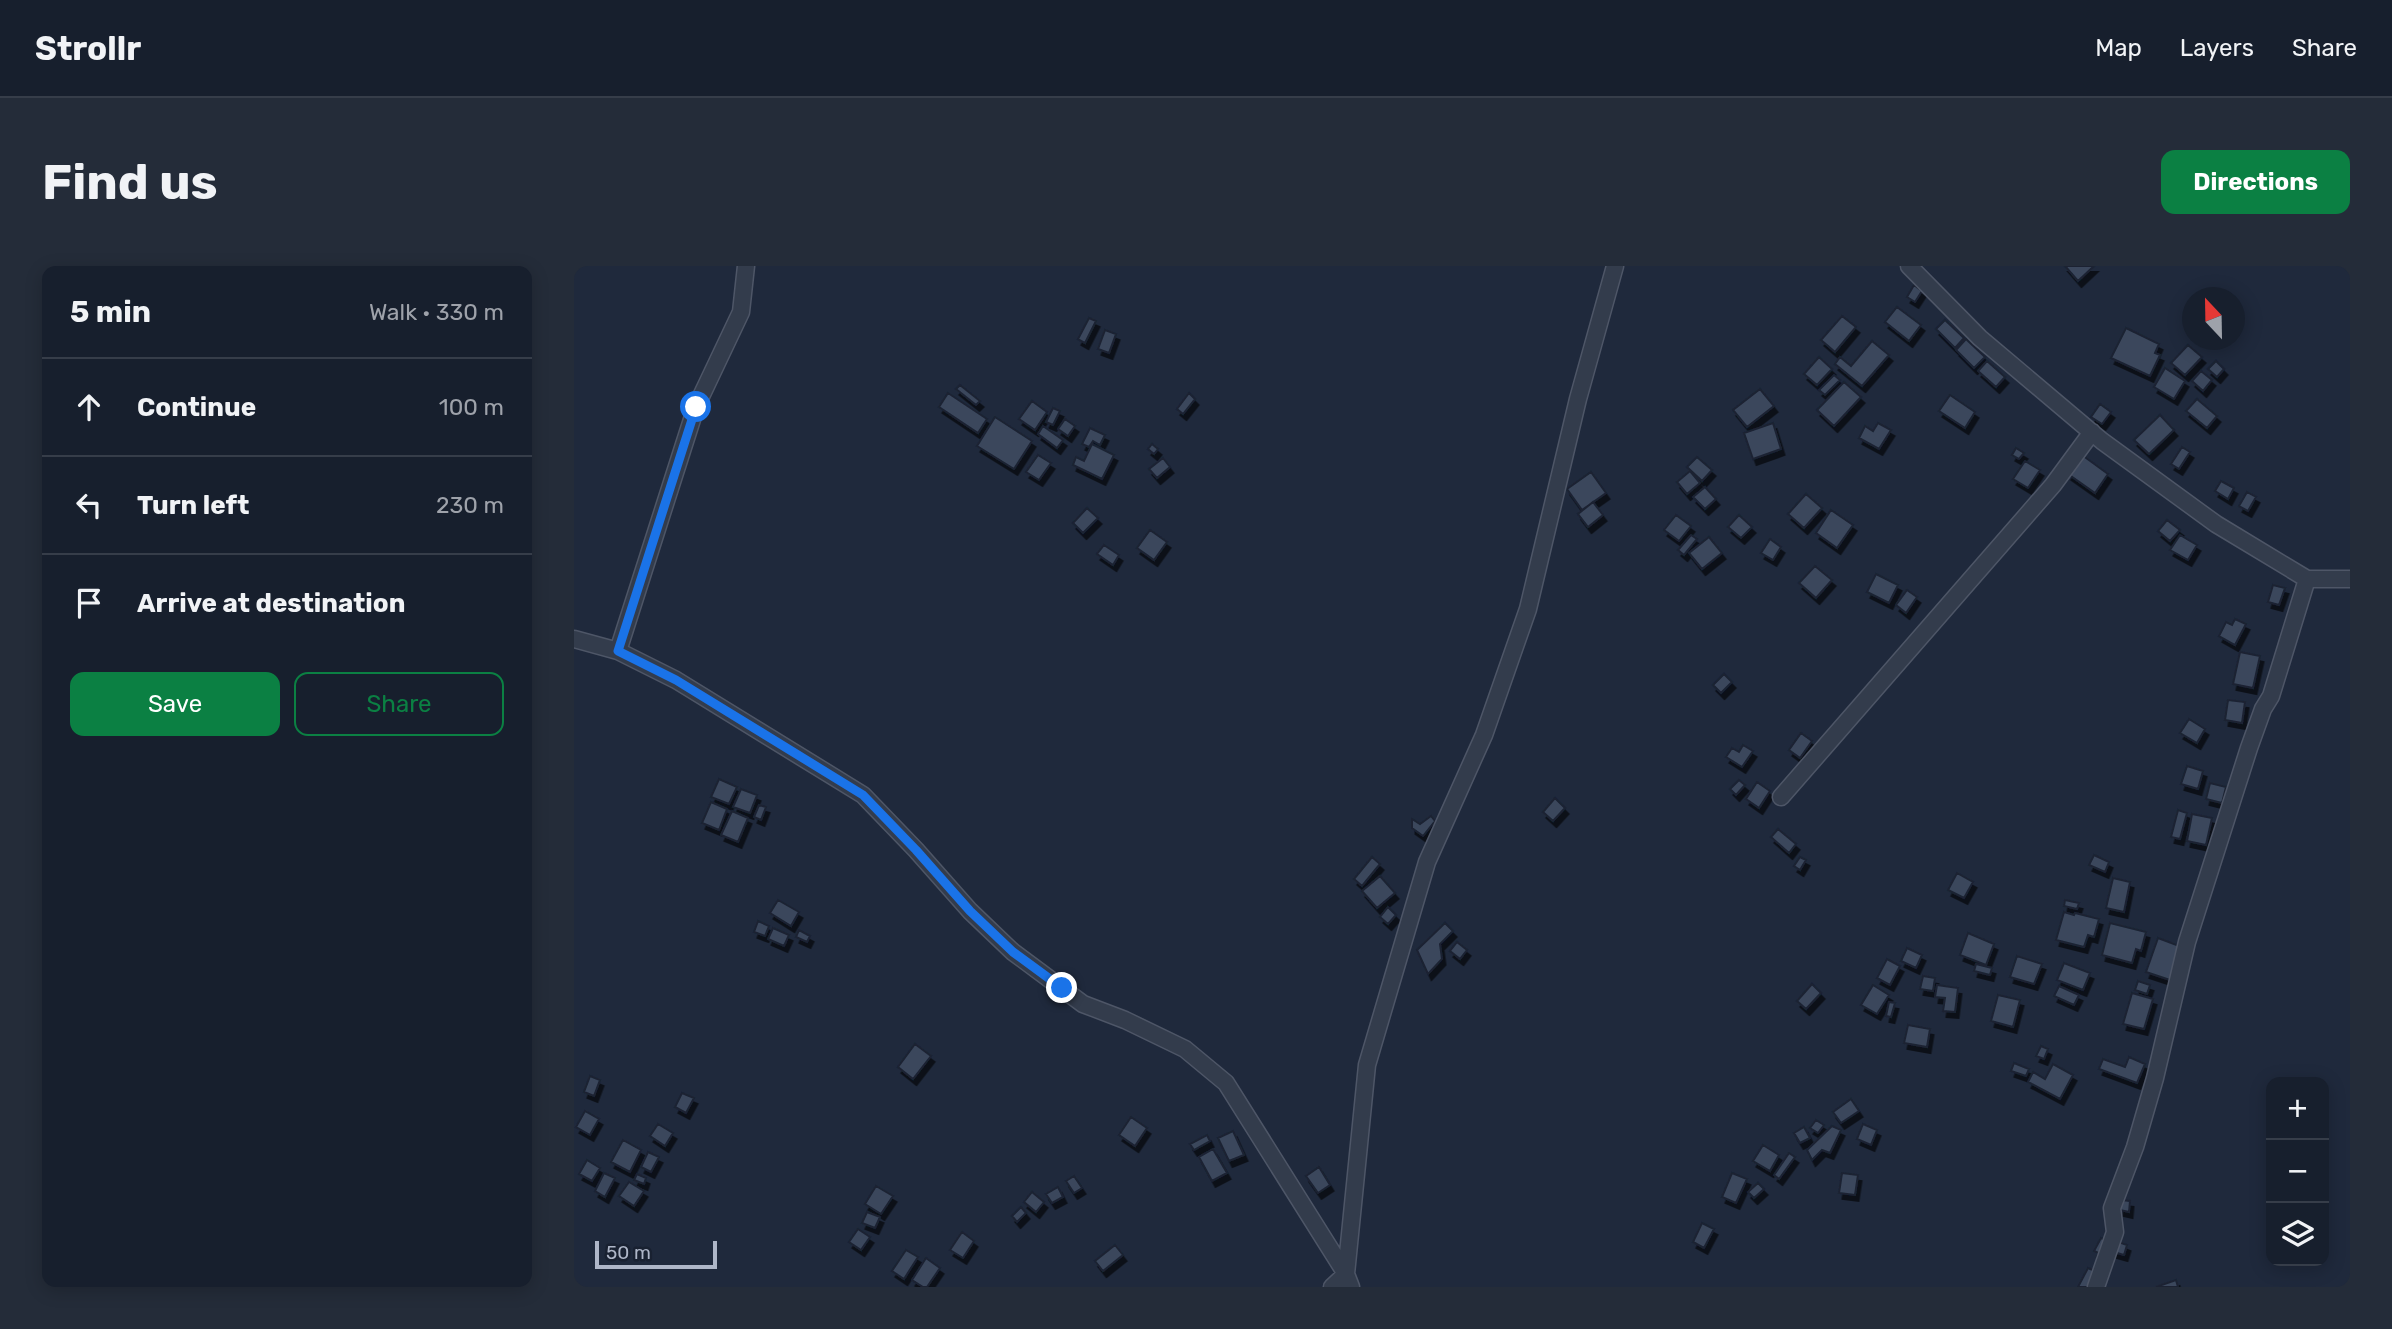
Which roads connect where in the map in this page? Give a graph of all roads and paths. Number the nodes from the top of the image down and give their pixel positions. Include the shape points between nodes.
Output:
1 (746, 266) edge
2 (1615, 266) edge
3 (1909, 266) edge
4 (2092, 432) junction
5 (2307, 579) junction
6 (2350, 579) edge
7 (574, 639) edge
8 (618, 651) junction
9 (1781, 797) dead end
10 (1348, 1280) edge
11 (1332, 1287) edge
12 (2096, 1287) edge

1 - 8 street via 741,312 696,407
2 - 10 street via 1528,609 1484,735 1427,862 1367,1065
3 - 4 street via 1980,338
4 - 5 street via 2216,524
4 - 9 street via 2053,485
5 - 6 street
5 - 12 street via 2186,942 2152,1090 2112,1208 2115,1232
7 - 8 street
8 - 10 street via 676,680 863,795 1013,952 1083,1004 1185,1049 1226,1083
10 - 11 street

